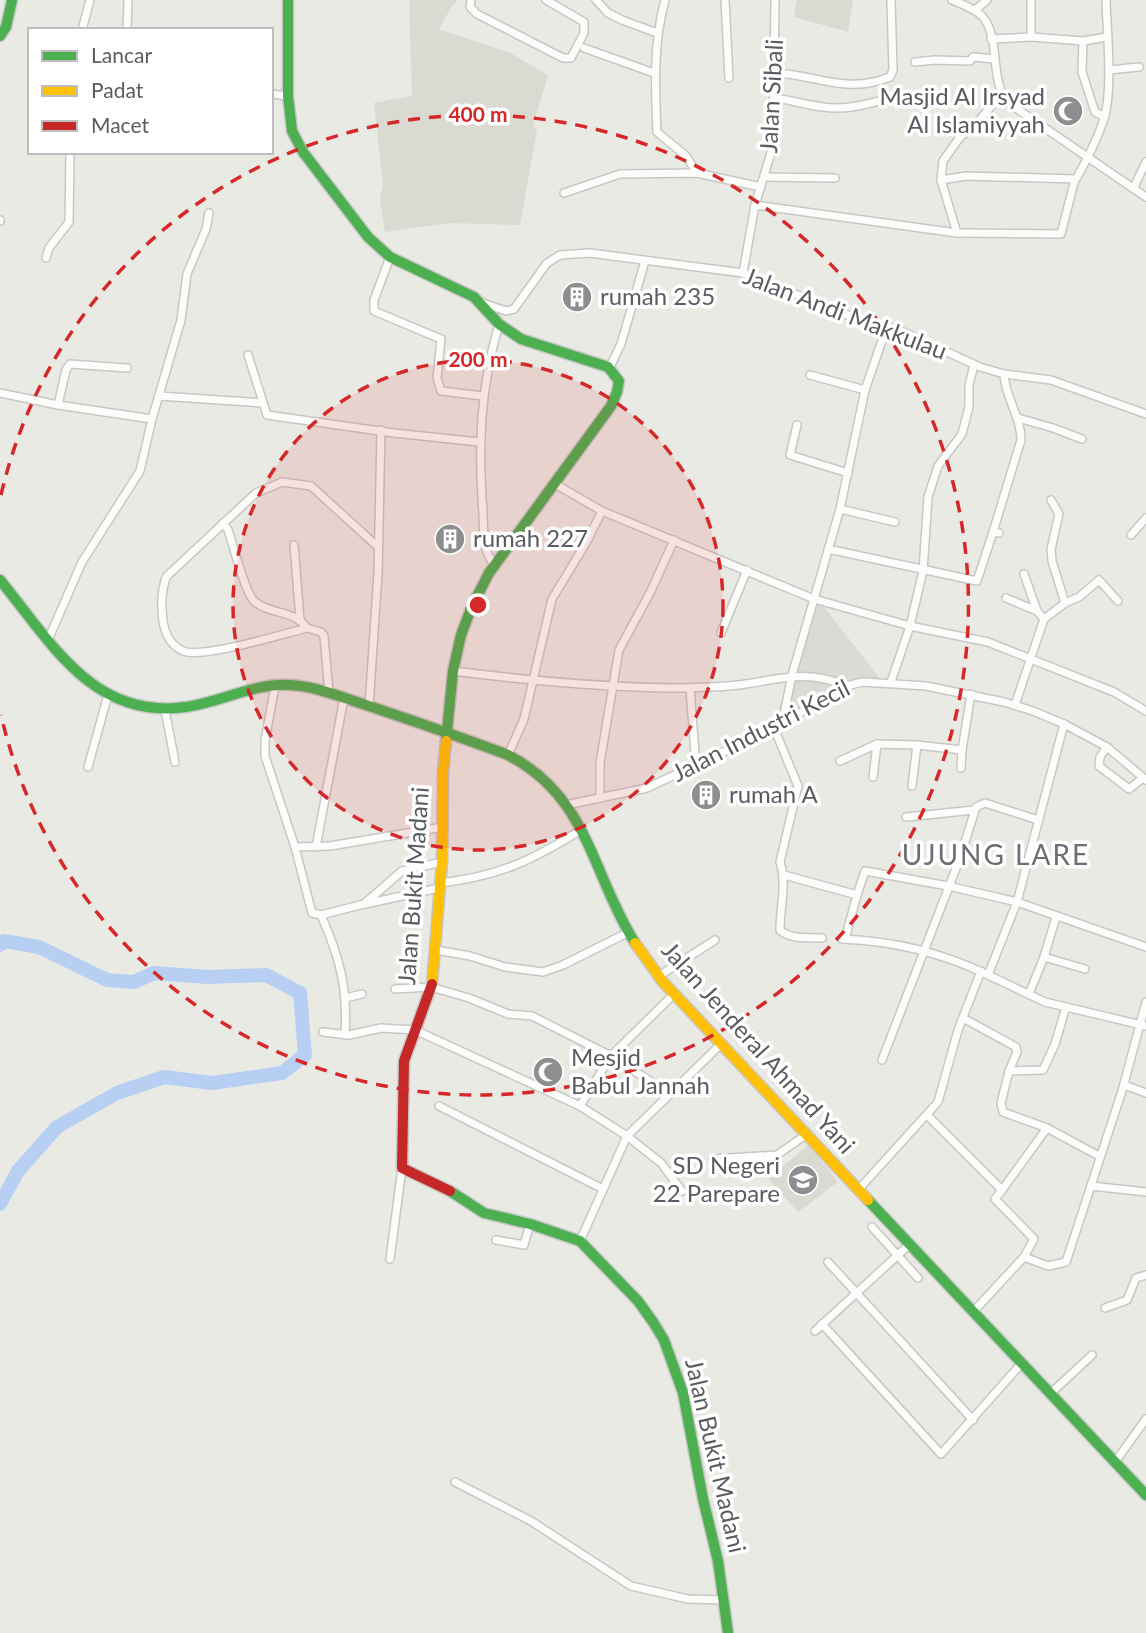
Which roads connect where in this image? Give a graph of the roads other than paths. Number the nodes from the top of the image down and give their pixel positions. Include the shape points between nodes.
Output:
1 (12, 0) edge
2 (90, 0) edge
3 (128, 0) edge
4 (288, 0) edge
5 (471, 0) edge
6 (546, 0) edge
7 (596, 0) edge
8 (665, 0) edge
9 (725, 0) edge
10 (775, 0) edge
11 (891, 0) edge
12 (952, 0) edge
13 (987, 0) edge
14 (1031, 0) edge
15 (1107, 0) edge
16 (975, 10) junction
17 (83, 28) edge
18 (127, 28) edge
19 (657, 33) junction
20 (0, 36) edge
21 (1031, 37) junction
22 (1107, 37) junction
23 (991, 38) junction
24 (1083, 41) junction
25 (584, 48) dead end
26 (994, 59) junction
27 (915, 62) dead end
28 (1139, 67) dead end
29 (1109, 70) junction
30 (774, 72) junction
31 (654, 73) junction
32 (729, 78) dead end
33 (273, 94) edge
34 (1001, 94) junction
35 (288, 96) junction
36 (894, 97) dead end
37 (774, 99) junction
38 (1105, 117) junction
39 (70, 154) edge
40 (1089, 157) junction
41 (1146, 162) edge
42 (697, 173) junction
43 (764, 177) junction
44 (835, 178) dead end
45 (1075, 179) junction
46 (941, 180) junction
47 (761, 187) junction
48 (1134, 187) junction
49 (564, 193) dead end
50 (1146, 197) edge
51 (755, 205) junction
52 (209, 213) dead end
53 (957, 233) junction
54 (390, 257) junction
55 (46, 258) dead end
56 (645, 261) junction
57 (743, 273) junction
58 (480, 302) junction
59 (499, 324) junction
60 (887, 326) junction
61 (248, 355) dead end
62 (974, 365) junction
63 (610, 367) junction
64 (127, 368) dead end
65 (810, 374) dead end
66 (1004, 374) junction
67 (865, 390) junction
68 (0, 393) edge
69 (159, 396) junction
70 (483, 396) junction
71 (264, 403) junction
72 (58, 405) junction
73 (1146, 414) edge
74 (1018, 418) junction
75 (152, 419) junction
76 (797, 425) dead end
77 (380, 430) junction
78 (1082, 439) dead end
79 (479, 442) junction
80 (848, 473) junction
81 (555, 484) junction
82 (1051, 500) dead end
83 (840, 509) junction
84 (602, 511) junction
85 (1146, 518) edge
86 (895, 522) dead end
87 (223, 523) junction
88 (1131, 535) dead end
89 (674, 540) junction
90 (294, 545) dead end
91 (378, 547) junction
92 (828, 549) junction
93 (495, 565) junction
94 (747, 570) junction
95 (923, 571) junction
96 (1024, 574) dead end
97 (0, 580) edge
98 (1006, 598) dead end
99 (814, 599) junction
100 (1118, 601) dead end
101 (1065, 603) junction
102 (1037, 611) junction
103 (300, 619) junction
104 (1044, 619) junction
105 (910, 626) junction
106 (307, 628) junction
107 (721, 633) dead end
108 (48, 639) junction
109 (1031, 659) junction
110 (453, 671) junction
111 (792, 675) junction
112 (534, 681) junction
113 (891, 682) junction
114 (275, 686) junction
115 (846, 686) junction
116 (613, 687) junction
117 (690, 688) junction
118 (329, 693) junction
119 (971, 694) junction
120 (108, 695) junction
121 (344, 698) junction
122 (1015, 705) junction
123 (369, 706) junction
124 (165, 710) junction
125 (1146, 710) edge
126 (1064, 724) junction
127 (778, 726) junction
128 (448, 733) junction
129 (877, 744) junction
130 (917, 745) junction
131 (1107, 747) junction
132 (962, 750) junction
133 (508, 755) junction
134 (840, 761) dead end
135 (176, 762) dead end
136 (696, 766) junction
137 (88, 767) dead end
138 (961, 768) dead end
139 (873, 776) dead end
140 (1145, 779) edge
141 (912, 786) dead end
142 (600, 798) junction
143 (566, 805) junction
144 (974, 810) junction
145 (906, 817) dead end
146 (1038, 820) junction
147 (443, 827) junction
148 (581, 831) junction
149 (295, 847) junction
150 (316, 847) junction
151 (442, 862) junction
152 (784, 875) junction
153 (440, 886) junction
154 (948, 886) junction
155 (857, 895) junction
156 (1017, 902) junction
157 (364, 904) junction
158 (321, 915) junction
159 (1056, 917) junction
160 (629, 932) junction
161 (822, 938) dead end
162 (715, 940) dead end
163 (1146, 947) edge
164 (924, 949) junction
165 (436, 950) junction
166 (1044, 957) junction
167 (1085, 969) dead end
168 (984, 973) junction
169 (659, 976) junction
170 (431, 987) junction
171 (395, 989) dead end
172 (362, 993) dead end
173 (674, 994) junction
174 (1029, 994) junction
175 (345, 998) junction
176 (1146, 1002) edge
177 (1066, 1007) junction
178 (962, 1018) junction
179 (1143, 1025) edge
180 (415, 1030) junction
181 (323, 1032) dead end
182 (345, 1035) junction
183 (721, 1044) junction
184 (611, 1056) junction
185 (882, 1060) dead end
186 (1009, 1071) junction
187 (1124, 1085) junction
188 (1146, 1093) edge
189 (670, 1094) junction
190 (439, 1106) dead end
191 (580, 1106) junction
192 (927, 1115) junction
193 (1046, 1129) junction
194 (807, 1134) junction
195 (627, 1136) junction
196 (1099, 1156) junction
197 (713, 1159) dead end
198 (402, 1168) junction
199 (1091, 1186) junction
200 (603, 1189) junction
201 (859, 1189) junction
202 (1002, 1190) junction
203 (682, 1191) dead end
204 (1146, 1192) edge
205 (530, 1224) junction
206 (872, 1227) dead end
207 (496, 1240) dead end
208 (580, 1241) junction
209 (910, 1244) junction
210 (897, 1256) junction
211 (1024, 1257) junction
212 (390, 1259) dead end
213 (828, 1262) dead end
214 (1146, 1275) edge
215 (918, 1278) dead end
216 (856, 1293) junction
217 (1105, 1308) dead end
218 (974, 1311) junction
219 (822, 1324) junction
220 (815, 1331) dead end
221 (1092, 1355) dead end
222 (1022, 1363) junction
223 (1050, 1394) junction
224 (1146, 1419) edge
225 (973, 1420) junction
226 (1115, 1462) junction
227 (455, 1482) dead end
228 (1146, 1495) edge
229 (724, 1600) junction
230 (729, 1633) edge

1 - 20 main road
2 - 17 street
3 - 18 street
4 - 35 main road
5 - 6 street via 470,7 478,14 571,58 584,33 584,22
7 - 19 street via 608,13
8 - 19 street
9 - 32 street
10 - 30 street, Jalan Sibali
11 - 30 street via 890,77 837,84
12 - 16 street
13 - 16 street
14 - 21 street
15 - 22 street
16 - 23 street
19 - 31 street
21 - 23 street
21 - 24 street
22 - 24 street
22 - 29 street
23 - 26 street
24 - 38 street via 1084,80 1096,114
25 - 31 street
26 - 27 street
26 - 34 street
28 - 29 street
29 - 38 street
30 - 37 street, Jalan Sibali
31 - 42 street via 657,132 686,156
33 - 35 street
34 - 40 street
34 - 46 street via 943,161
35 - 54 main road via 290,124 303,152
36 - 37 street via 853,107 824,108
37 - 43 street, Jalan Sibali via 773,146
38 - 40 street
39 - 55 street via 69,222
40 - 45 street
40 - 48 street
41 - 48 street
42 - 47 street
42 - 49 street via 620,174
43 - 44 street
43 - 47 street, Jalan Sibali
45 - 46 street via 966,176
45 - 53 street via 1061,234
46 - 53 street
47 - 51 street, Jalan Sibali
48 - 50 street
51 - 53 street
51 - 57 street, Jalan Sibali
52 - 69 street via 187,274 181,320
54 - 58 main road
54 - 70 street via 374,311 441,339 437,378 442,391
56 - 57 street, Jalan Andi Makkulau
56 - 58 street, Jalan Andi Makkulau via 590,253 557,256 514,310
56 - 63 street
57 - 60 street, Jalan Andi Makkulau via 855,318
58 - 59 main road
59 - 63 main road via 527,341
59 - 70 street
60 - 62 street, Jalan Andi Makkulau
60 - 67 street
61 - 71 street
62 - 66 street, Jalan Andi Makkulau
62 - 95 street via 962,434 938,466 928,497
63 - 81 main road, Jalan Bukit Madani via 618,378 618,393
64 - 72 street via 70,364
65 - 67 street
66 - 73 street, Jalan Andi Makkulau via 1052,380
66 - 74 street via 1004,386
67 - 80 street
68 - 72 street
69 - 71 street
69 - 75 street
70 - 79 street
71 - 77 street via 268,415
72 - 75 street
74 - 78 street
74 - 95 street via 1021,440 996,533 977,581
75 - 108 street via 140,471 82,562
76 - 80 street via 790,455
77 - 79 street
77 - 91 street
79 - 93 street via 485,543
80 - 83 street
81 - 84 street
81 - 93 main road, Jalan Bukit Madani
82 - 101 street via 1059,514 1052,561
83 - 86 street
83 - 92 street
84 - 89 street
84 - 112 street via 552,599
85 - 88 street
87 - 91 street via 266,487 299,483 310,486
87 - 103 street via 249,595 256,603
87 - 106 street via 166,578 160,603 165,635 185,652 209,651
89 - 94 street
89 - 116 street via 621,644
90 - 103 street
91 - 123 street
92 - 95 street
92 - 99 street
93 - 110 main road, Jalan Bukit Madani via 472,606
94 - 99 street
94 - 107 street
95 - 105 street
96 - 102 street
97 - 108 main road, Jalan Jenderal Ahmad Yani
98 - 102 street
99 - 105 street
99 - 111 street
100 - 101 street via 1099,580
101 - 104 street
102 - 104 street
103 - 106 street
104 - 109 street
105 - 109 street via 976,638
105 - 113 street
106 - 118 street via 324,636
108 - 120 main road, Jalan Jenderal Ahmad Yani via 77,674
109 - 122 street
109 - 125 street
110 - 112 street
110 - 128 main road, Jalan Bukit Madani
111 - 115 street
111 - 117 street via 744,685
111 - 127 street
112 - 116 street
112 - 133 street
113 - 115 street, Jalan Industri Kecil
113 - 119 street, Jalan Industri Kecil
114 - 118 main road, Jalan Jenderal Ahmad Yani
114 - 124 main road, Jalan Jenderal Ahmad Yani
114 - 149 street via 265,756
115 - 127 street, Jalan Industri Kecil
116 - 117 street
116 - 142 street via 600,763
117 - 136 street
118 - 121 main road, Jalan Jenderal Ahmad Yani
119 - 122 street, Jalan Industri Kecil
119 - 132 street
120 - 124 main road, Jalan Jenderal Ahmad Yani via 135,706
120 - 137 street
121 - 123 main road, Jalan Jenderal Ahmad Yani
121 - 150 street
122 - 126 street, Jalan Industri Kecil
123 - 128 main road, Jalan Jenderal Ahmad Yani
124 - 135 street
126 - 131 street, Jalan Industri Kecil
126 - 146 street
127 - 136 street, Jalan Industri Kecil
127 - 152 street via 798,786 780,862
128 - 133 main road, Jalan Jenderal Ahmad Yani
128 - 147 main road, Jalan Bukit Madani
129 - 130 street
129 - 134 street
129 - 139 street
130 - 132 street
130 - 141 street
131 - 140 street, Jalan Industri Kecil
131 - 140 street via 1099,766 1125,788
132 - 138 street
133 - 143 main road, Jalan Jenderal Ahmad Yani via 543,777
136 - 142 street, Jalan Industri Kecil via 647,788
142 - 143 street, Jalan Industri Kecil
143 - 148 main road, Jalan Jenderal Ahmad Yani
144 - 145 street
144 - 146 street via 985,803
144 - 154 street
146 - 156 street
147 - 150 street
147 - 151 main road, Jalan Bukit Madani
148 - 153 street via 504,871
148 - 160 main road, Jalan Jenderal Ahmad Yani
149 - 150 street
149 - 158 street via 309,908
151 - 153 main road, Jalan Bukit Madani
151 - 157 street via 402,871
152 - 155 street
152 - 161 street via 780,930 796,937
153 - 157 street
153 - 165 main road, Jalan Bukit Madani
154 - 155 street via 866,871
154 - 156 street
154 - 164 street
155 - 164 street via 843,939
156 - 159 street
156 - 168 street
157 - 158 street
158 - 175 street via 337,950
159 - 163 street
159 - 166 street
160 - 165 street via 543,972
160 - 169 main road, Jalan Jenderal Ahmad Yani
162 - 169 street
164 - 168 street
164 - 185 street
165 - 170 main road, Jalan Bukit Madani
166 - 167 street
166 - 174 street
168 - 174 street
168 - 178 street
169 - 173 main road, Jalan Jenderal Ahmad Yani
170 - 171 street
170 - 180 main road, Jalan Bukit Madani
170 - 184 street via 508,1014 532,1016
172 - 175 street
173 - 183 main road, Jalan Jenderal Ahmad Yani
173 - 184 street
174 - 177 street
175 - 182 street
176 - 179 street
177 - 179 street
177 - 186 street via 1043,1070
178 - 186 street via 1016,1047
178 - 192 street via 939,1099
179 - 187 street
180 - 182 street via 381,1028
180 - 191 street
180 - 198 main road, Jalan Bukit Madani via 403,1072
181 - 182 street
183 - 189 street
183 - 194 main road, Jalan Jenderal Ahmad Yani
184 - 189 street
184 - 191 street
186 - 193 street via 1003,1112
187 - 188 street
187 - 196 street
189 - 195 street
190 - 200 street
191 - 195 street
192 - 201 street
192 - 202 street
193 - 196 street
193 - 202 street
194 - 197 street via 778,1155
194 - 201 main road, Jalan Jenderal Ahmad Yani
195 - 200 street
195 - 203 street via 661,1163
196 - 199 street
198 - 205 main road, Jalan Bukit Madani via 441,1185 484,1213
198 - 212 street
199 - 204 street
199 - 211 street via 1066,1262 1048,1266
200 - 208 street
201 - 209 main road, Jalan Jenderal Ahmad Yani
202 - 211 street via 995,1199 1034,1239
205 - 207 street via 524,1245
205 - 208 main road, Jalan Bukit Madani
206 - 210 street
208 - 229 main road, Jalan Bukit Madani via 638,1301 672,1359 689,1417
209 - 210 street
209 - 218 main road, Jalan Jenderal Ahmad Yani
210 - 215 street
210 - 216 street
211 - 218 street
213 - 216 street
214 - 217 street via 1136,1278 1125,1302
216 - 219 street
216 - 225 street
218 - 222 main road, Jalan Jenderal Ahmad Yani
219 - 220 street
219 - 225 street via 941,1454
221 - 223 street
222 - 223 main road, Jalan Jenderal Ahmad Yani
222 - 225 street
223 - 226 main road, Jalan Jenderal Ahmad Yani
224 - 226 street
226 - 228 main road, Jalan Jenderal Ahmad Yani
227 - 229 street via 531,1521 631,1586 688,1599
229 - 230 main road, Jalan Bukit Madani

